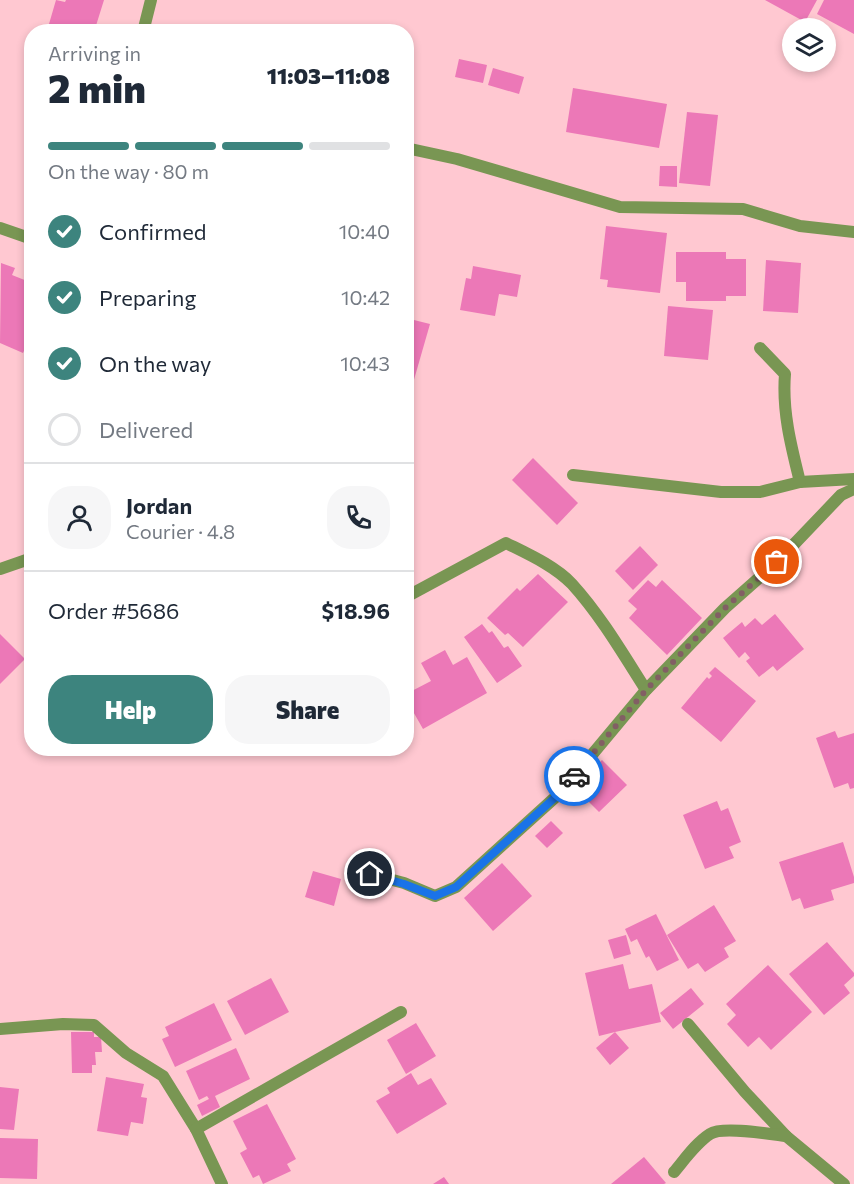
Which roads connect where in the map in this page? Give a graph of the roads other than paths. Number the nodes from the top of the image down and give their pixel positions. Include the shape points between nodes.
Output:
1 (151, 0) edge
2 (145, 24) edge
3 (414, 150) edge
4 (0, 228) edge
5 (854, 232) edge
6 (24, 236) edge
7 (760, 348) dead end
8 (573, 475) dead end
9 (854, 479) edge
10 (800, 482) junction
11 (854, 489) edge
12 (24, 561) edge
13 (0, 569) edge
14 (414, 593) edge
15 (646, 690) junction
16 (370, 874) dead end
17 (400, 1012) dead end
18 (688, 1024) dead end
19 (0, 1029) edge
20 (196, 1130) junction
21 (786, 1136) junction
22 (674, 1172) dead end
23 (840, 1183) edge
24 (222, 1184) edge

1 - 2 street
3 - 5 street via 621,207 743,209 800,226
4 - 6 street
7 - 10 street via 785,374 787,428
8 - 10 street via 721,492 760,492
9 - 10 street
11 - 15 street via 841,495
12 - 13 street
14 - 15 street via 506,543 536,557 571,583
15 - 16 street via 560,793 456,887 435,896
17 - 20 street
18 - 21 street
19 - 20 street via 94,1025 126,1053 163,1076
20 - 24 street
21 - 22 street via 733,1130 712,1132
21 - 23 street

